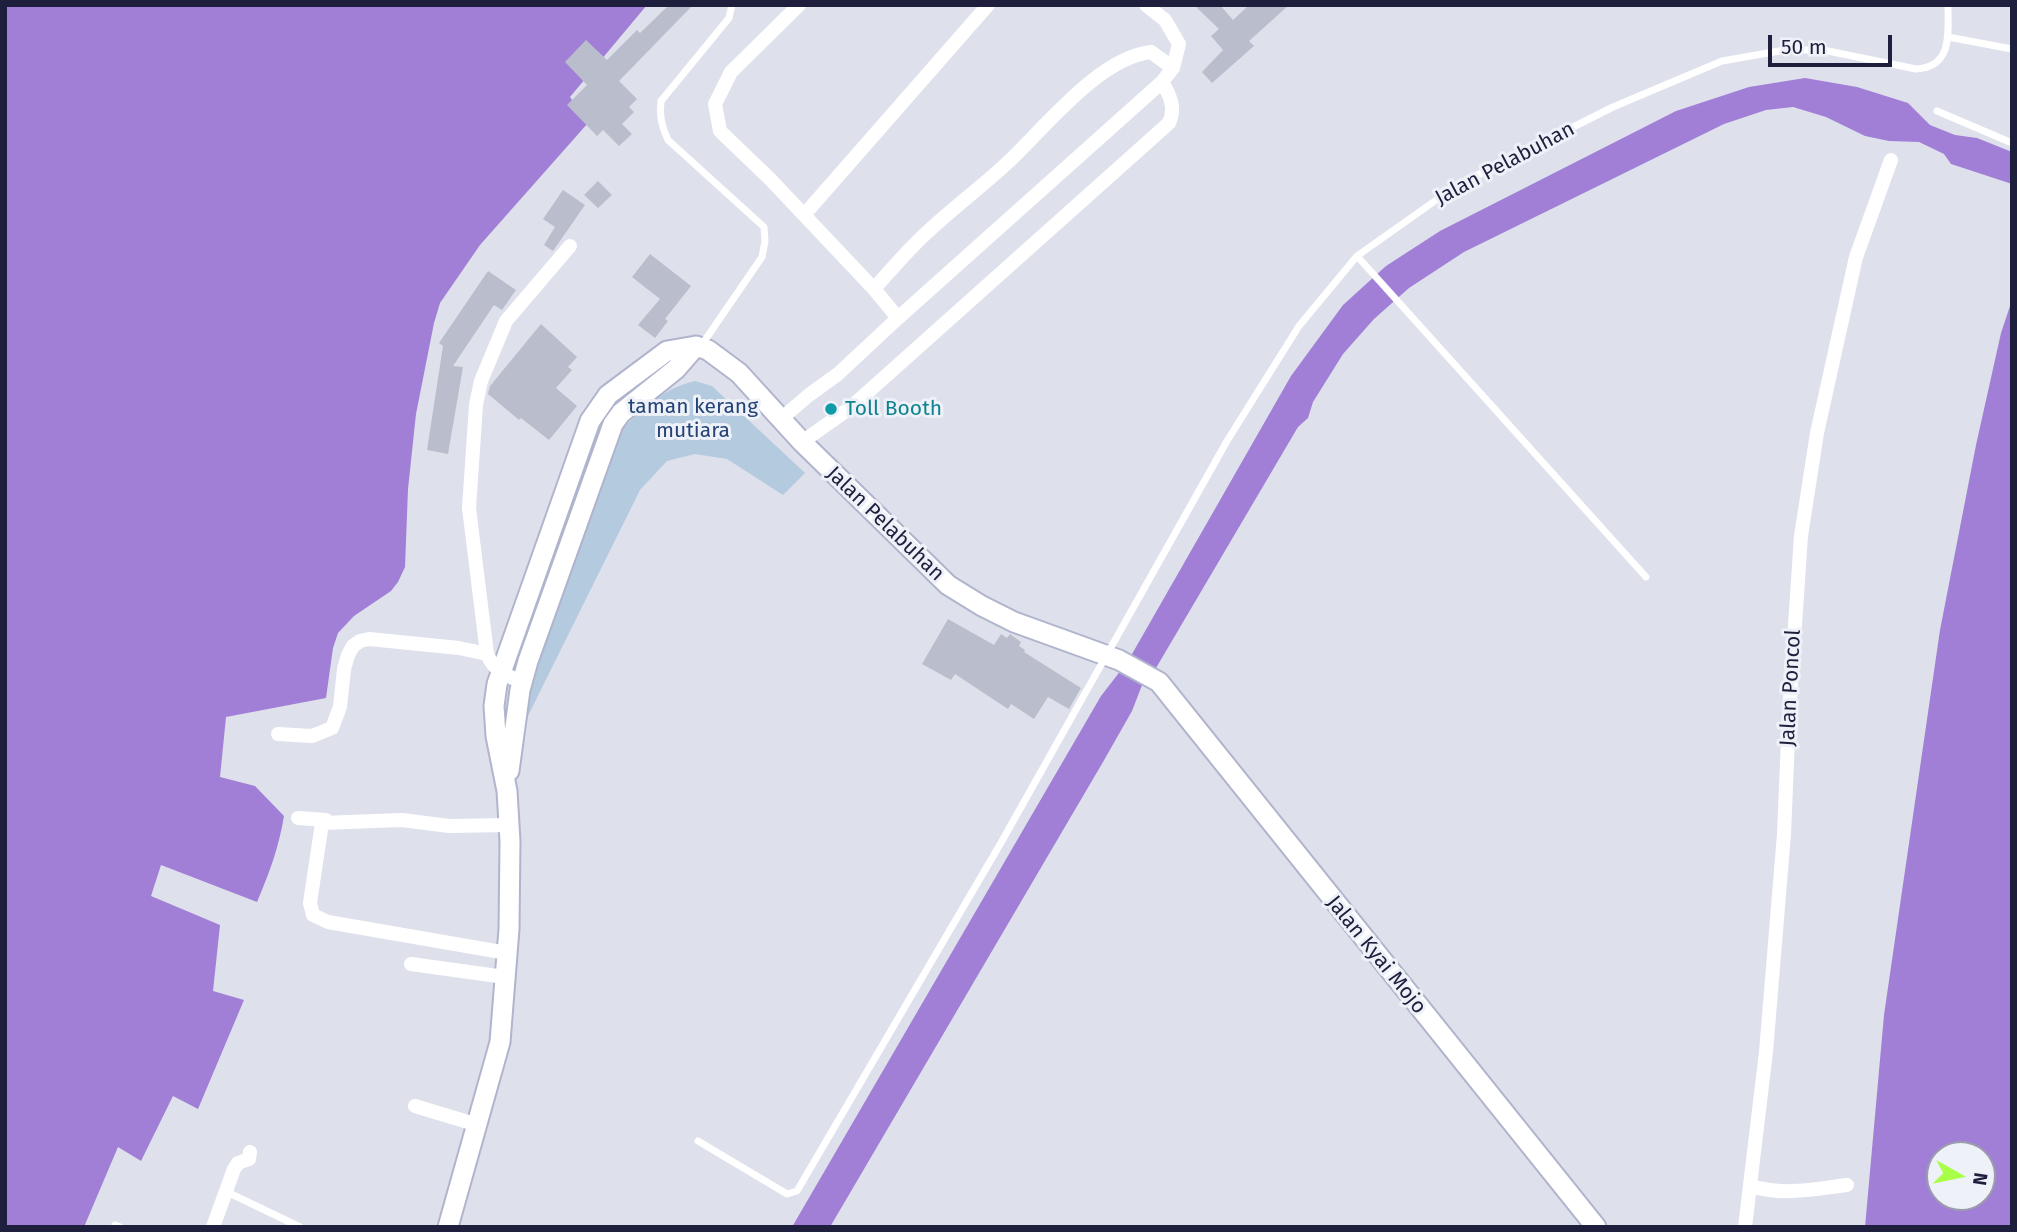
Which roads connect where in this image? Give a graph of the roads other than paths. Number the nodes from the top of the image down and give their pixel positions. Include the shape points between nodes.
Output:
1 (732, 5) edge
2 (799, 5) edge
3 (988, 5) edge
4 (1146, 5) edge
5 (1948, 5) edge
6 (1948, 37) junction
7 (2012, 49) edge
8 (1173, 68) junction
9 (1162, 82) junction
10 (1937, 111) dead end
11 (2012, 143) edge
12 (1891, 160) dead end
13 (804, 215) junction
14 (570, 246) dead end
15 (1357, 256) junction
16 (874, 289) junction
17 (898, 318) junction
18 (698, 346) junction
19 (598, 405) junction
20 (782, 418) junction
21 (613, 424) junction
22 (802, 442) junction
23 (1646, 577) dead end
24 (487, 654) junction
25 (1113, 658) junction
26 (501, 673) junction
27 (522, 682) junction
28 (278, 734) dead end
29 (507, 791) junction
30 (298, 818) dead end
31 (325, 822) junction
32 (509, 825) junction
33 (507, 953) junction
34 (411, 964) dead end
35 (505, 977) junction
36 (415, 1106) dead end
37 (478, 1125) junction
38 (698, 1141) dead end
39 (250, 1152) dead end
40 (1847, 1185) dead end
41 (1751, 1186) junction
42 (225, 1191) junction
43 (213, 1227) edge
44 (300, 1227) edge
45 (448, 1227) edge
46 (1596, 1227) edge
47 (1745, 1227) edge

1 - 18 lane via 729,18 661,101 660,110 668,140 764,227 762,257
2 - 13 street via 731,72 715,104 720,131
3 - 13 street
4 - 8 street via 1165,20 1179,44
5 - 6 lane
6 - 7 lane
6 - 15 lane, Jalan Pelabuhan via 1944,52 1928,68 1823,50 1785,50 1722,61 1613,107 1456,186
8 - 9 street
8 - 16 street via 1152,51 1108,70 917,242
9 - 17 street
9 - 22 street via 1173,109 1169,123 850,408
10 - 11 lane
12 - 41 street, Jalan Poncol via 1856,257 1827,382 1801,536 1784,834
13 - 16 street
14 - 24 street via 506,321 476,405 469,508
15 - 23 lane
15 - 25 lane, Jalan Pelabuhan via 1292,337 1202,484
16 - 17 street
17 - 20 street
18 - 19 main road via 667,351
18 - 20 main road, Jalan Pelabuhan via 739,373
18 - 21 main road
19 - 21 main road
19 - 26 main road
20 - 22 main road, Jalan Pelabuhan
21 - 27 main road
22 - 25 main road, Jalan Pelabuhan via 948,585 1014,622
24 - 26 street
24 - 28 street via 360,641 348,655 332,728 312,736
25 - 38 lane via 797,1191 787,1194
25 - 46 main road, Jalan Kyai Mojo via 1159,682
26 - 27 street
26 - 29 main road via 494,706
27 - 29 main road
29 - 32 main road
30 - 31 street
31 - 32 street
31 - 33 street via 310,903 319,920
32 - 33 main road
33 - 35 main road
34 - 35 street
35 - 37 main road via 500,1042
36 - 37 street
37 - 45 main road
39 - 42 street via 234,1169
40 - 41 street via 1783,1191
41 - 47 street, Jalan Poncol
42 - 43 street
42 - 44 lane

